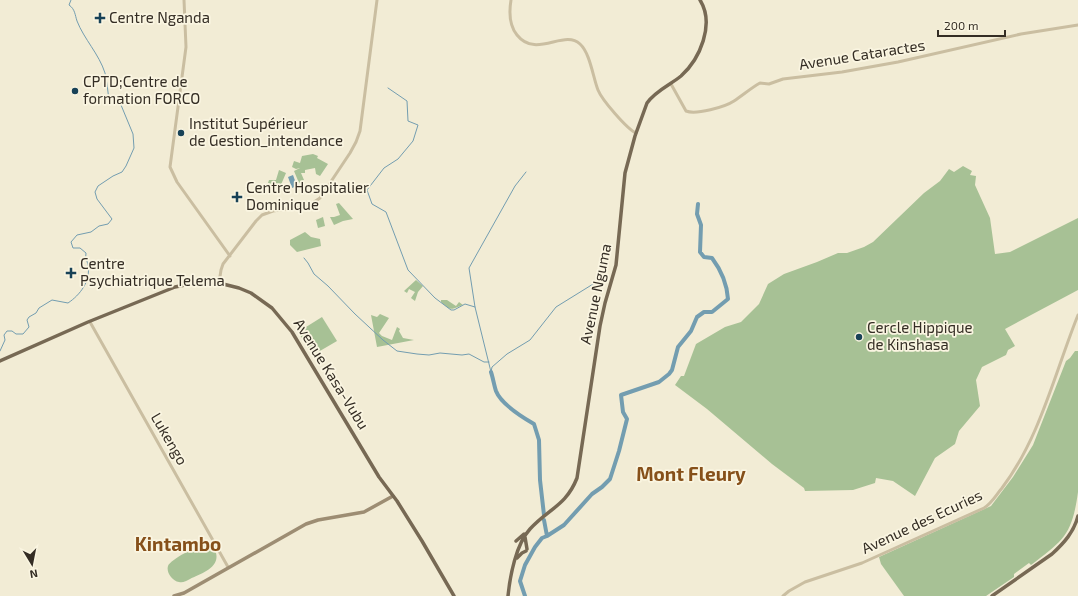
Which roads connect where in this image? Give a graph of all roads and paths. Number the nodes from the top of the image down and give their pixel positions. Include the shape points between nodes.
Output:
1 (184, 0) edge
2 (377, 0) edge
3 (511, 0) edge
4 (700, 0) edge
5 (1078, 25) edge
6 (671, 84) junction
7 (636, 133) junction
8 (230, 256) junction
9 (219, 284) junction
10 (1078, 315) edge
11 (90, 322) junction
12 (0, 361) edge
13 (393, 496) junction
14 (1078, 516) edge
15 (528, 531) junction
16 (525, 536) junction
17 (516, 541) dead end
18 (516, 559) junction
19 (228, 568) junction
20 (176, 596) edge
21 (454, 596) edge
22 (508, 596) edge
23 (784, 596) edge
24 (992, 596) edge

1 - 8 street via 186,47 170,167 177,182
2 - 8 street via 359,136 350,153 318,200 308,206 273,211 262,216
3 - 7 street via 511,23 517,36 535,45 566,40 579,43 586,52 599,93
4 - 6 main road, Avenue Nguma via 706,16 701,45 686,70
5 - 6 street, Avenue Cataractes via 1021,34 842,72 783,79 769,84 760,83 734,102 704,111 686,111
6 - 7 main road, Avenue Nguma via 647,103
7 - 15 main road, Avenue Nguma via 625,173 616,265 600,326 577,478 565,500
8 - 9 street via 221,268
9 - 11 main road, Avenue Kasa-Vubu via 195,283 175,287
9 - 13 main road, Avenue Kasa-Vubu via 239,288 256,296 272,308 289,328
10 - 23 street, Avenue des Ecuries via 1031,440 1018,465 991,502 984,508 862,563 805,582
11 - 12 main road, Avenue Kasa-Vubu
11 - 19 street, Lukengo
13 - 19 main road via 364,512 306,524
13 - 21 main road, Avenue Kasa-Vubu
14 - 24 main road via 1061,546
15 - 16 main road, Avenue Nguma
15 - 17 main road
16 - 18 main road, Avenue Nguma
16 - 18 main road via 527,550
18 - 22 main road, Avenue Nguma
19 - 20 main road

